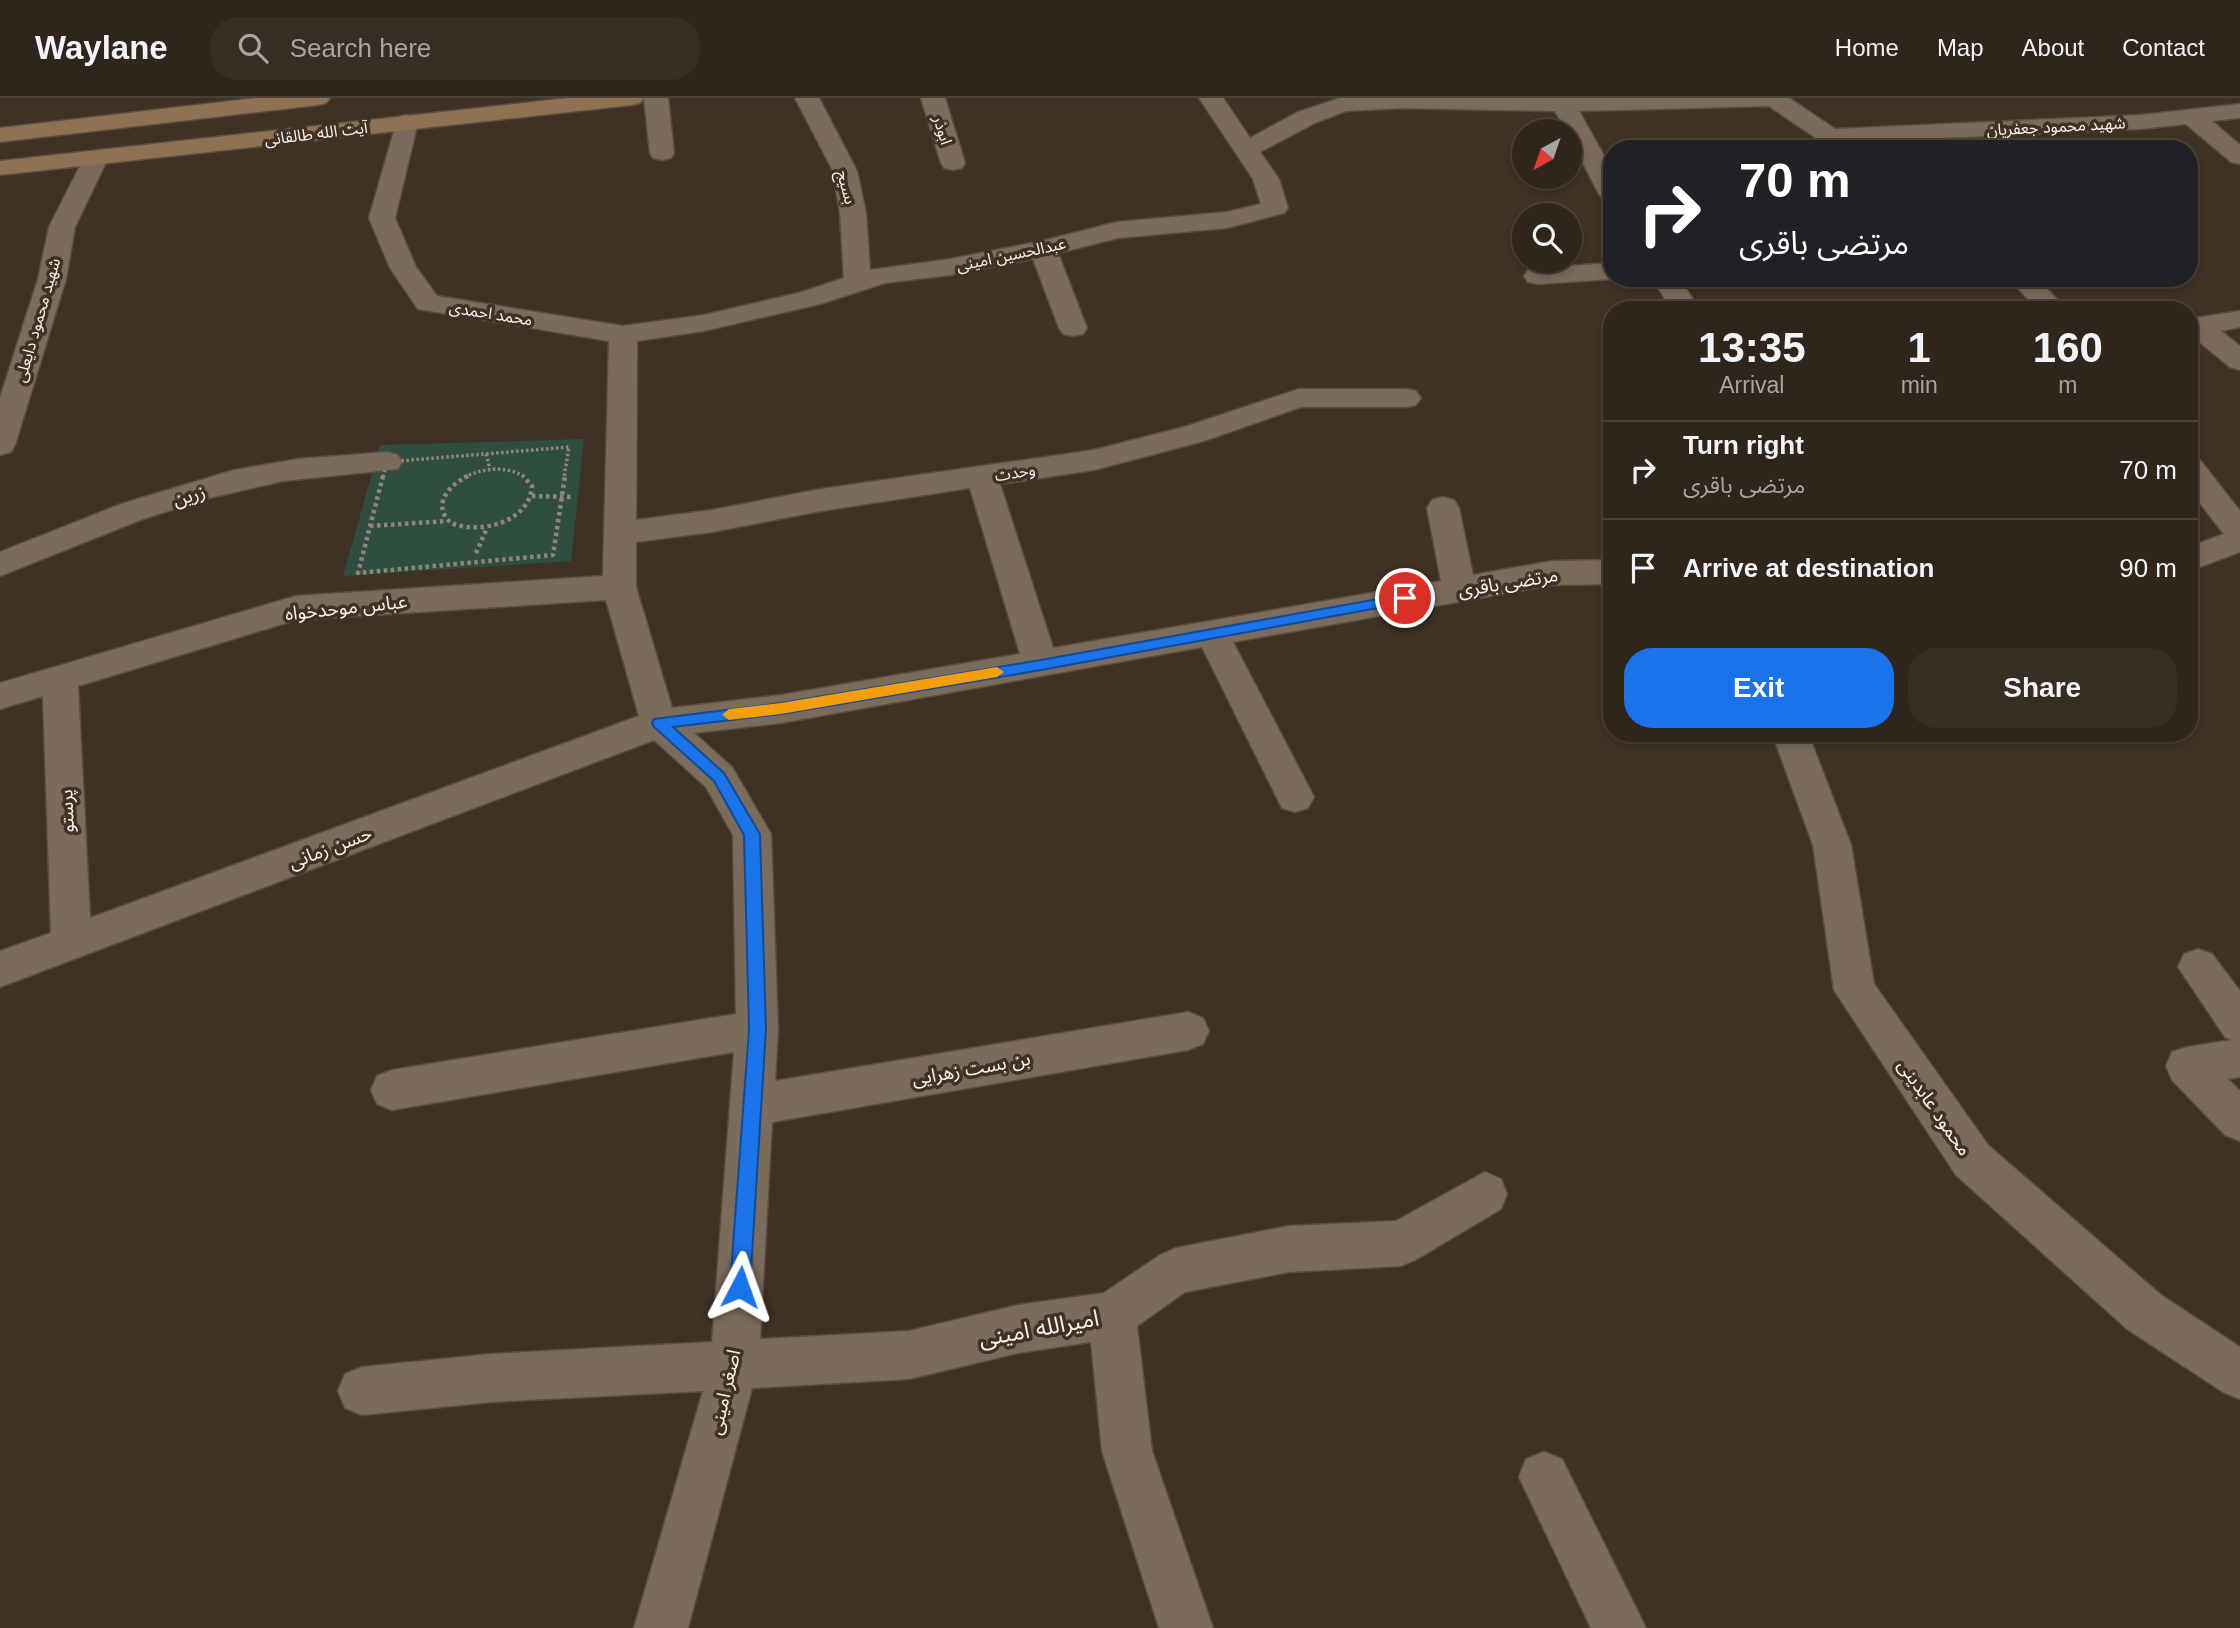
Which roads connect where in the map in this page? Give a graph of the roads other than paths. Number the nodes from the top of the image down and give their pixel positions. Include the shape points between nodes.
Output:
1 (318, 98) edge
2 (632, 98) edge
3 (656, 98) edge
4 (807, 98) edge
5 (933, 98) edge
6 (1211, 98) edge
7 (1772, 99) edge
8 (1562, 102) edge
9 (2240, 111) edge
10 (2191, 116) junction
11 (406, 122) junction
12 (0, 135) edge
13 (1834, 140) edge
14 (1882, 140) edge
15 (1247, 149) junction
16 (662, 153) dead end
17 (2240, 157) edge
18 (96, 158) junction
19 (953, 163) dead end
20 (0, 168) edge
21 (1603, 177) edge
22 (1043, 249) junction
23 (1603, 272) edge
24 (1538, 276) dead end
25 (858, 283) junction
26 (2031, 287) edge
27 (2044, 301) edge
28 (2240, 319) edge
29 (2198, 327) edge
30 (1073, 328) dead end
31 (2198, 331) edge
32 (623, 335) junction
33 (2240, 361) edge
34 (1406, 398) dead end
35 (0, 445) edge
36 (387, 463) road end
37 (982, 477) junction
38 (2198, 479) edge
39 (1443, 508) dead end
40 (619, 533) junction
41 (2240, 533) edge
42 (2240, 540) edge
43 (2198, 556) edge
44 (0, 565) edge
45 (1603, 572) edge
46 (619, 587) junction
47 (1459, 589) junction
48 (1212, 634) junction
49 (1041, 665) junction
50 (60, 678) junction
51 (0, 696) edge
52 (659, 723) junction
53 (1793, 742) edge
54 (1295, 797) dead end
55 (71, 944) junction
56 (2198, 967) dead end
57 (0, 970) edge
58 (2240, 1024) edge
59 (757, 1029) junction
60 (1188, 1031) dead end
61 (2240, 1058) edge
62 (392, 1090) dead end
63 (754, 1105) junction
64 (2240, 1121) edge
65 (1485, 1194) dead end
66 (1112, 1315) junction
67 (734, 1365) junction
68 (2240, 1375) edge
69 (362, 1391) dead end
70 (1544, 1478) dead end
71 (661, 1628) edge
72 (1186, 1628) edge
73 (1619, 1628) edge

1 - 12 main road, آیت الله طالقانی
2 - 11 main road, آیت الله طالقانی
3 - 16 street
4 - 25 street, بسیج via 845,171
5 - 19 street, ابوذر
6 - 15 street, عبدالحسین امینی
7 - 8 street
7 - 13 street
8 - 15 street via 1480,104 1419,99 1344,104
8 - 21 street
9 - 10 street, شهید محمود جعفریان
10 - 14 street, شهید محمود جعفریان
10 - 17 street
11 - 18 main road, آیت الله طالقانی
11 - 32 street, محمد احمدی via 382,218 402,268 428,303
15 - 22 street, عبدالحسین امینی via 1266,179 1275,208 1227,220 1117,230
18 - 20 main road, آیت الله طالقانی
18 - 35 street, شهید محمود دایعلی via 62,227 52,279
22 - 25 street, عبدالحسین امینی via 881,275
22 - 30 street
23 - 24 street
25 - 32 street, عبدالحسین امینی via 704,323
26 - 27 street
28 - 29 street
31 - 33 street
32 - 40 street
34 - 37 street, وحدت via 1299,398 1193,434 1094,460
36 - 44 street, زرین via 270,473 187,494
37 - 40 street, وحدت
37 - 49 street
38 - 41 street
39 - 47 street
40 - 46 street
42 - 43 street
45 - 47 street, مرتضی باقری via 1552,573
46 - 50 street, عباس موحدخواه via 296,608
46 - 52 street
47 - 48 street, مرتضی باقری
48 - 49 street, مرتضی باقری
48 - 54 street
49 - 52 street, مرتضی باقری via 781,709
50 - 51 street, عباس موحدخواه
50 - 55 street, پرستو
52 - 55 street, حسن زمانی
52 - 59 street, اصغر امینی via 719,777 752,834
53 - 68 street, محمود عابدینی via 1832,845 1854,990 1972,1160 2144,1312
55 - 57 street, حسن زمانی
56 - 58 street
59 - 62 street
59 - 63 street, اصغر امینی
60 - 63 street, بن بست زهرایی
61 - 64 street via 2187,1066
63 - 67 street, اصغر امینی
65 - 66 street, امیرالله امینی via 1401,1243 1290,1249 1176,1271
66 - 67 street, امیرالله امینی via 1018,1329 909,1355
66 - 72 street via 1127,1451
67 - 69 street, امیرالله امینی via 491,1378
67 - 71 street, اصغر امینی
70 - 73 street

